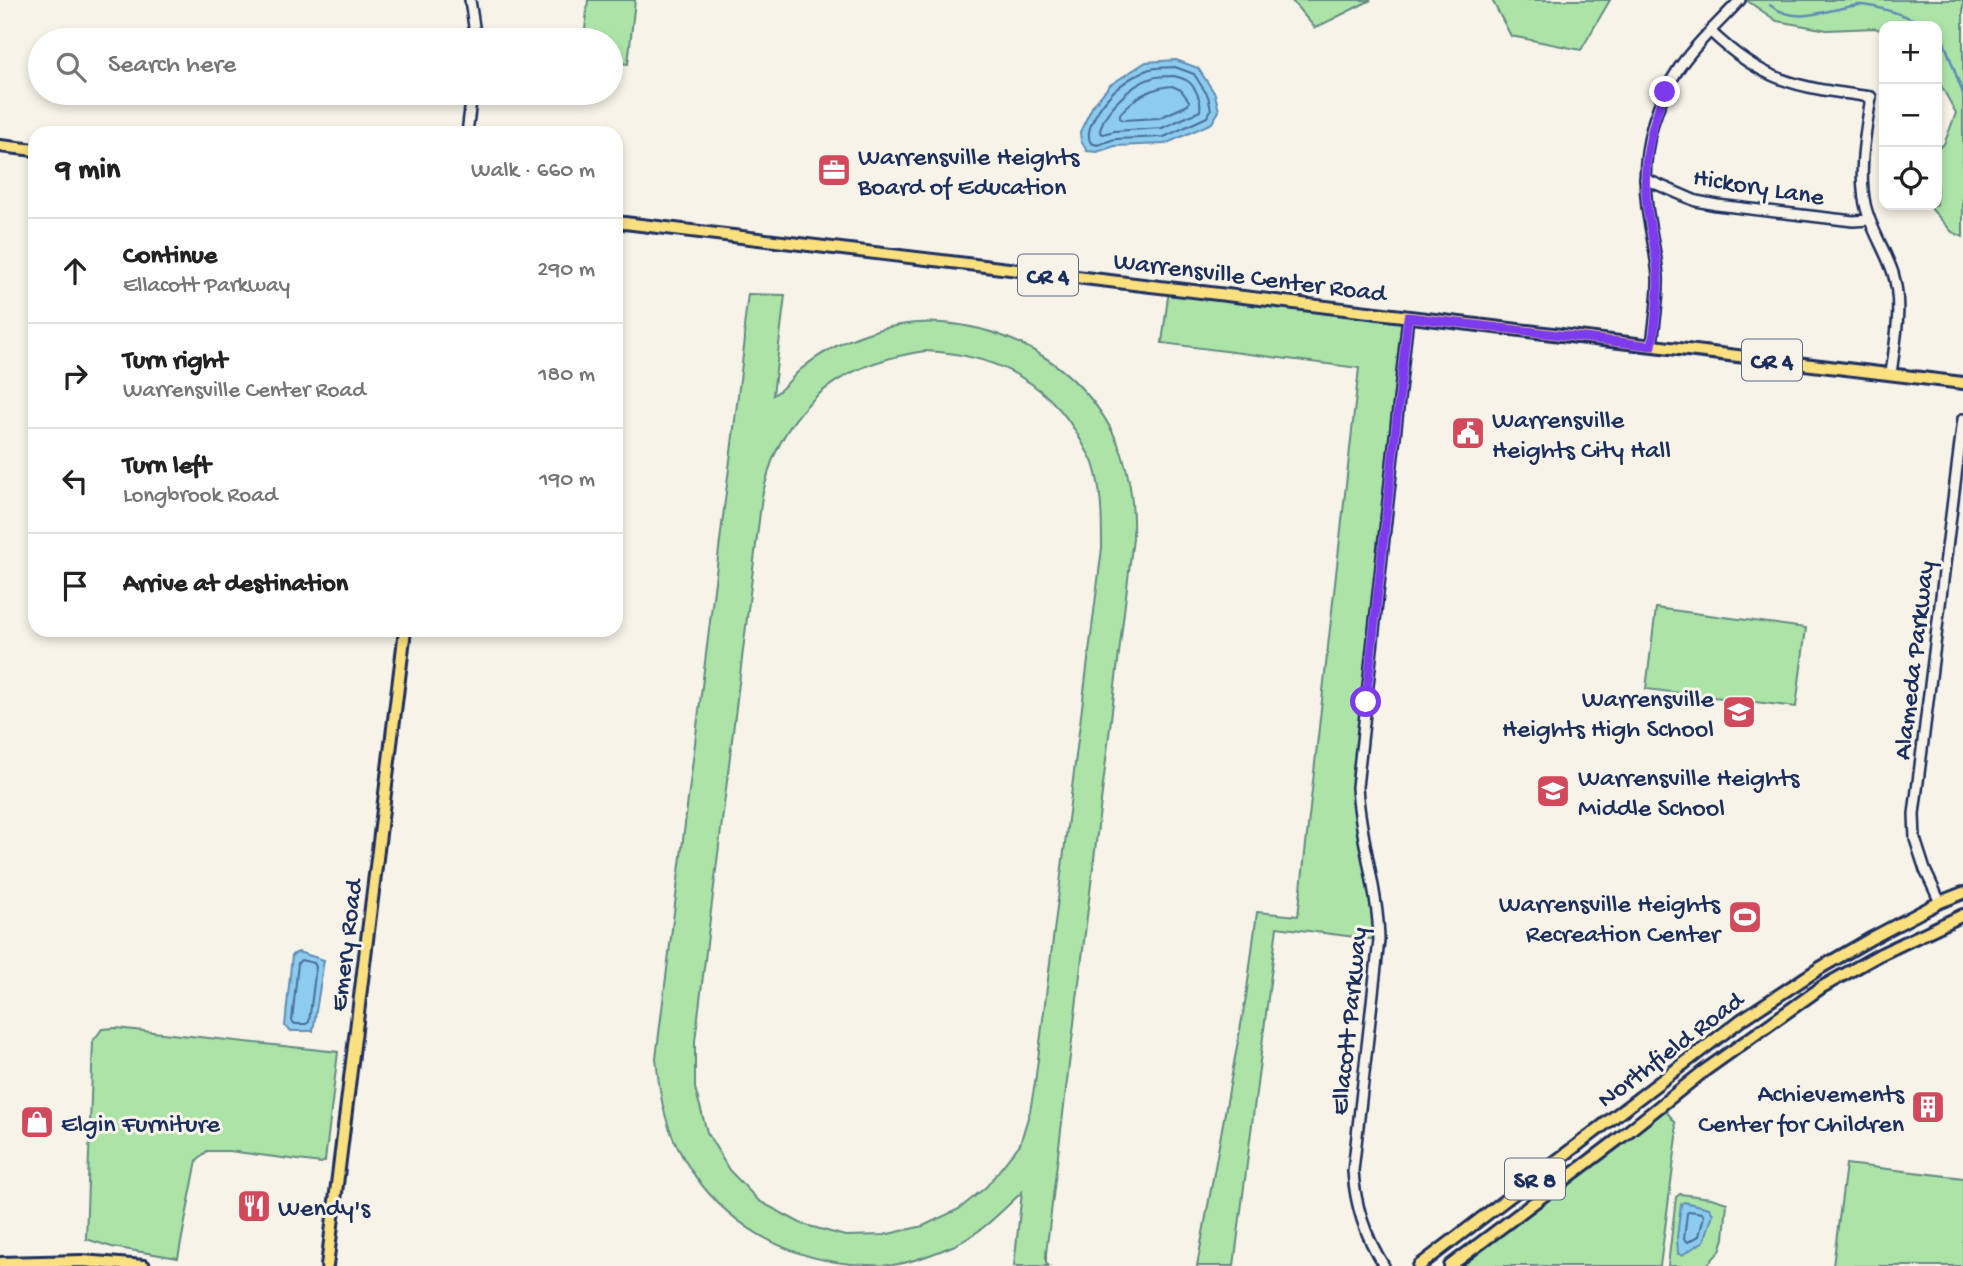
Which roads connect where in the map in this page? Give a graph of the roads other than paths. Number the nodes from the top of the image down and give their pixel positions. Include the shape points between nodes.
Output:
1 (470, 0) edge
2 (1740, 0) edge
3 (474, 28) edge
4 (1710, 31) junction
5 (470, 105) edge
6 (468, 126) edge
7 (0, 146) edge
8 (28, 149) edge
9 (1645, 179) junction
10 (1869, 220) junction
11 (623, 223) edge
12 (1408, 317) junction
13 (1652, 346) junction
14 (1891, 374) junction
15 (1963, 383) edge
16 (1963, 419) edge
17 (404, 637) edge
18 (1963, 893) edge
19 (1940, 902) junction
20 (1963, 915) edge
21 (0, 1263) edge
22 (144, 1266) edge
23 (327, 1266) edge
24 (1384, 1266) edge
25 (1419, 1266) edge
26 (1450, 1266) edge

1 - 3 street
2 - 4 street
4 - 9 street via 1665,92 1649,140
4 - 10 street via 1746,62 1772,76 1810,88 1871,97 1862,168
5 - 6 street
7 - 8 main road
9 - 10 street, Hickory Lane via 1717,205
9 - 13 street via 1658,279
10 - 14 street via 1888,259 1897,296
11 - 12 main road, Warrensville Center Road / CR 4
12 - 13 main road, Warrensville Center Road / CR 4
12 - 24 street, Ellacott Parkway via 1357,787 1379,940 1353,1171 1362,1223
13 - 14 main road, Warrensville Center Road / CR 4
14 - 15 main road, Warrensville Center Road / CR 4
16 - 19 street, Alameda Parkway via 1914,814 1915,839
17 - 23 main road, Emery Road
18 - 19 main road, Northfield Road / SR 8
19 - 25 main road, Northfield Road / SR 8 via 1820,968 1741,1020
20 - 26 main road, Northfield Road / SR 8 via 1822,987 1713,1064
21 - 22 main road via 82,1261

